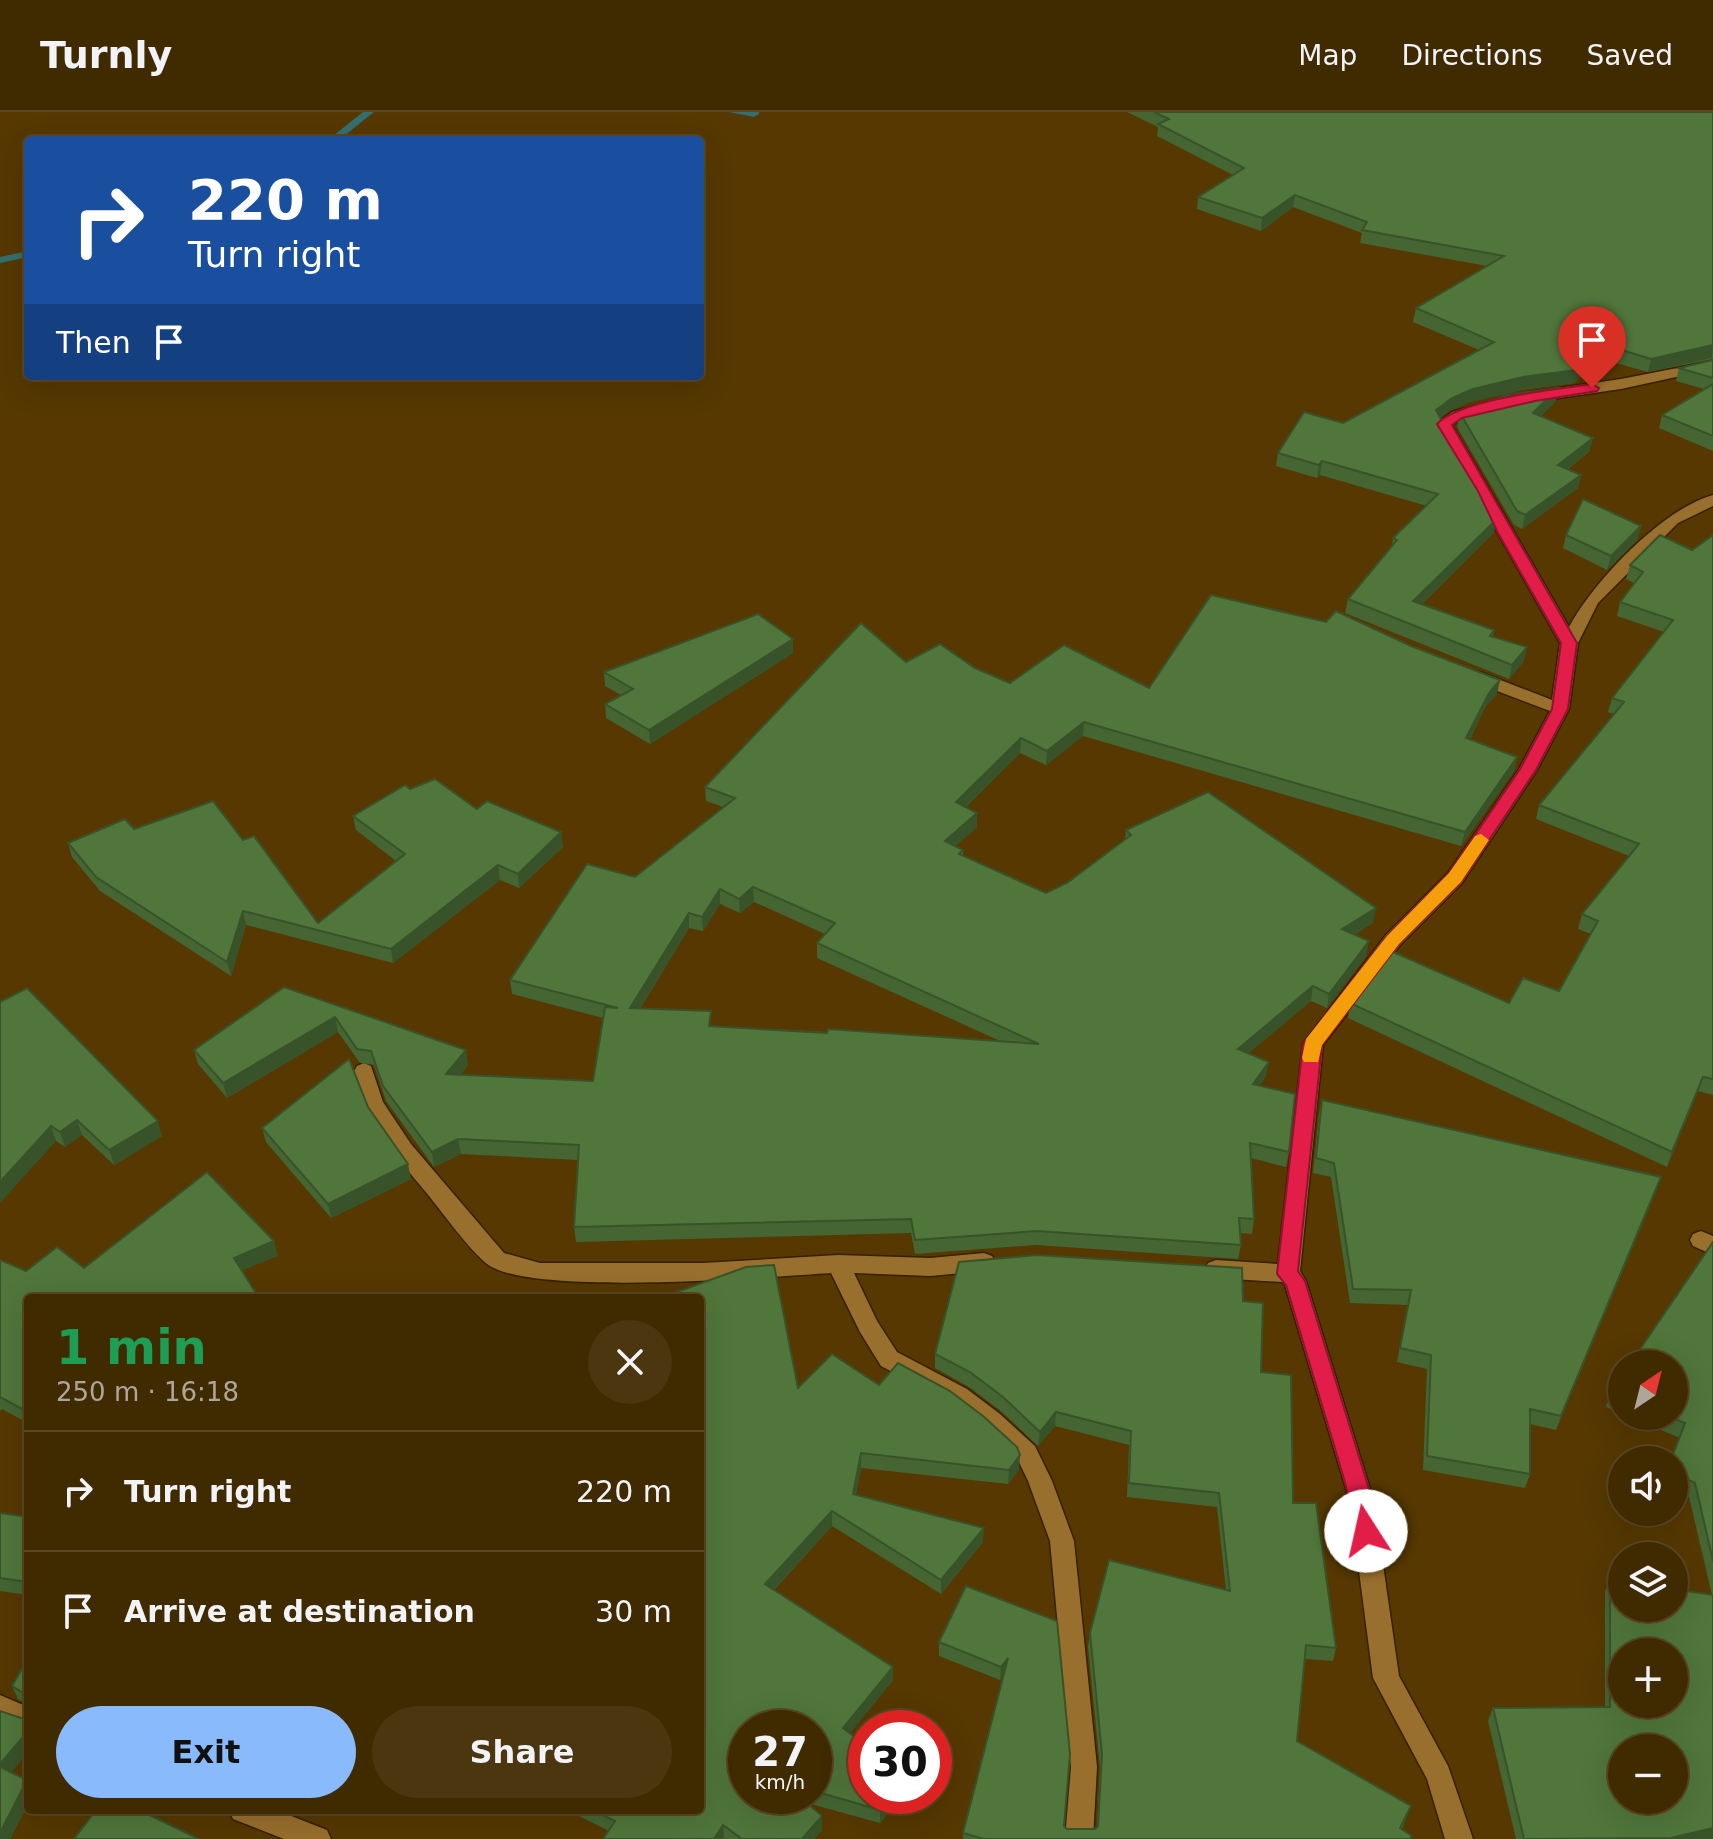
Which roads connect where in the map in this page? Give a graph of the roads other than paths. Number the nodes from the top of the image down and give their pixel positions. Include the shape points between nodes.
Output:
1 (1713, 365) edge
2 (1713, 500) edge
3 (1569, 643) junction
4 (1458, 670) edge
5 (1560, 709) junction
6 (364, 1071) dead end
7 (1006, 1260) edge
8 (838, 1264) junction
9 (1193, 1267) edge
10 (1288, 1274) junction
11 (0, 1707) edge
12 (24, 1717) edge
13 (253, 1814) edge
14 (317, 1839) edge
15 (1079, 1839) edge
16 (1459, 1839) edge

1 - 3 street via 1503,404 1457,415 1444,424
2 - 3 street via 1672,520 1591,601
3 - 5 street
4 - 5 street
5 - 10 street via 1528,770 1455,878 1393,940 1313,1044
6 - 8 street via 373,1103 403,1150 496,1259 540,1272 703,1272
7 - 8 street via 930,1267
8 - 15 street via 889,1359 959,1396 992,1421 1027,1453 1040,1481 1062,1541 1084,1767
9 - 10 street
10 - 16 street via 1295,1281 1362,1502 1386,1678 1439,1775
11 - 12 street
13 - 14 street

